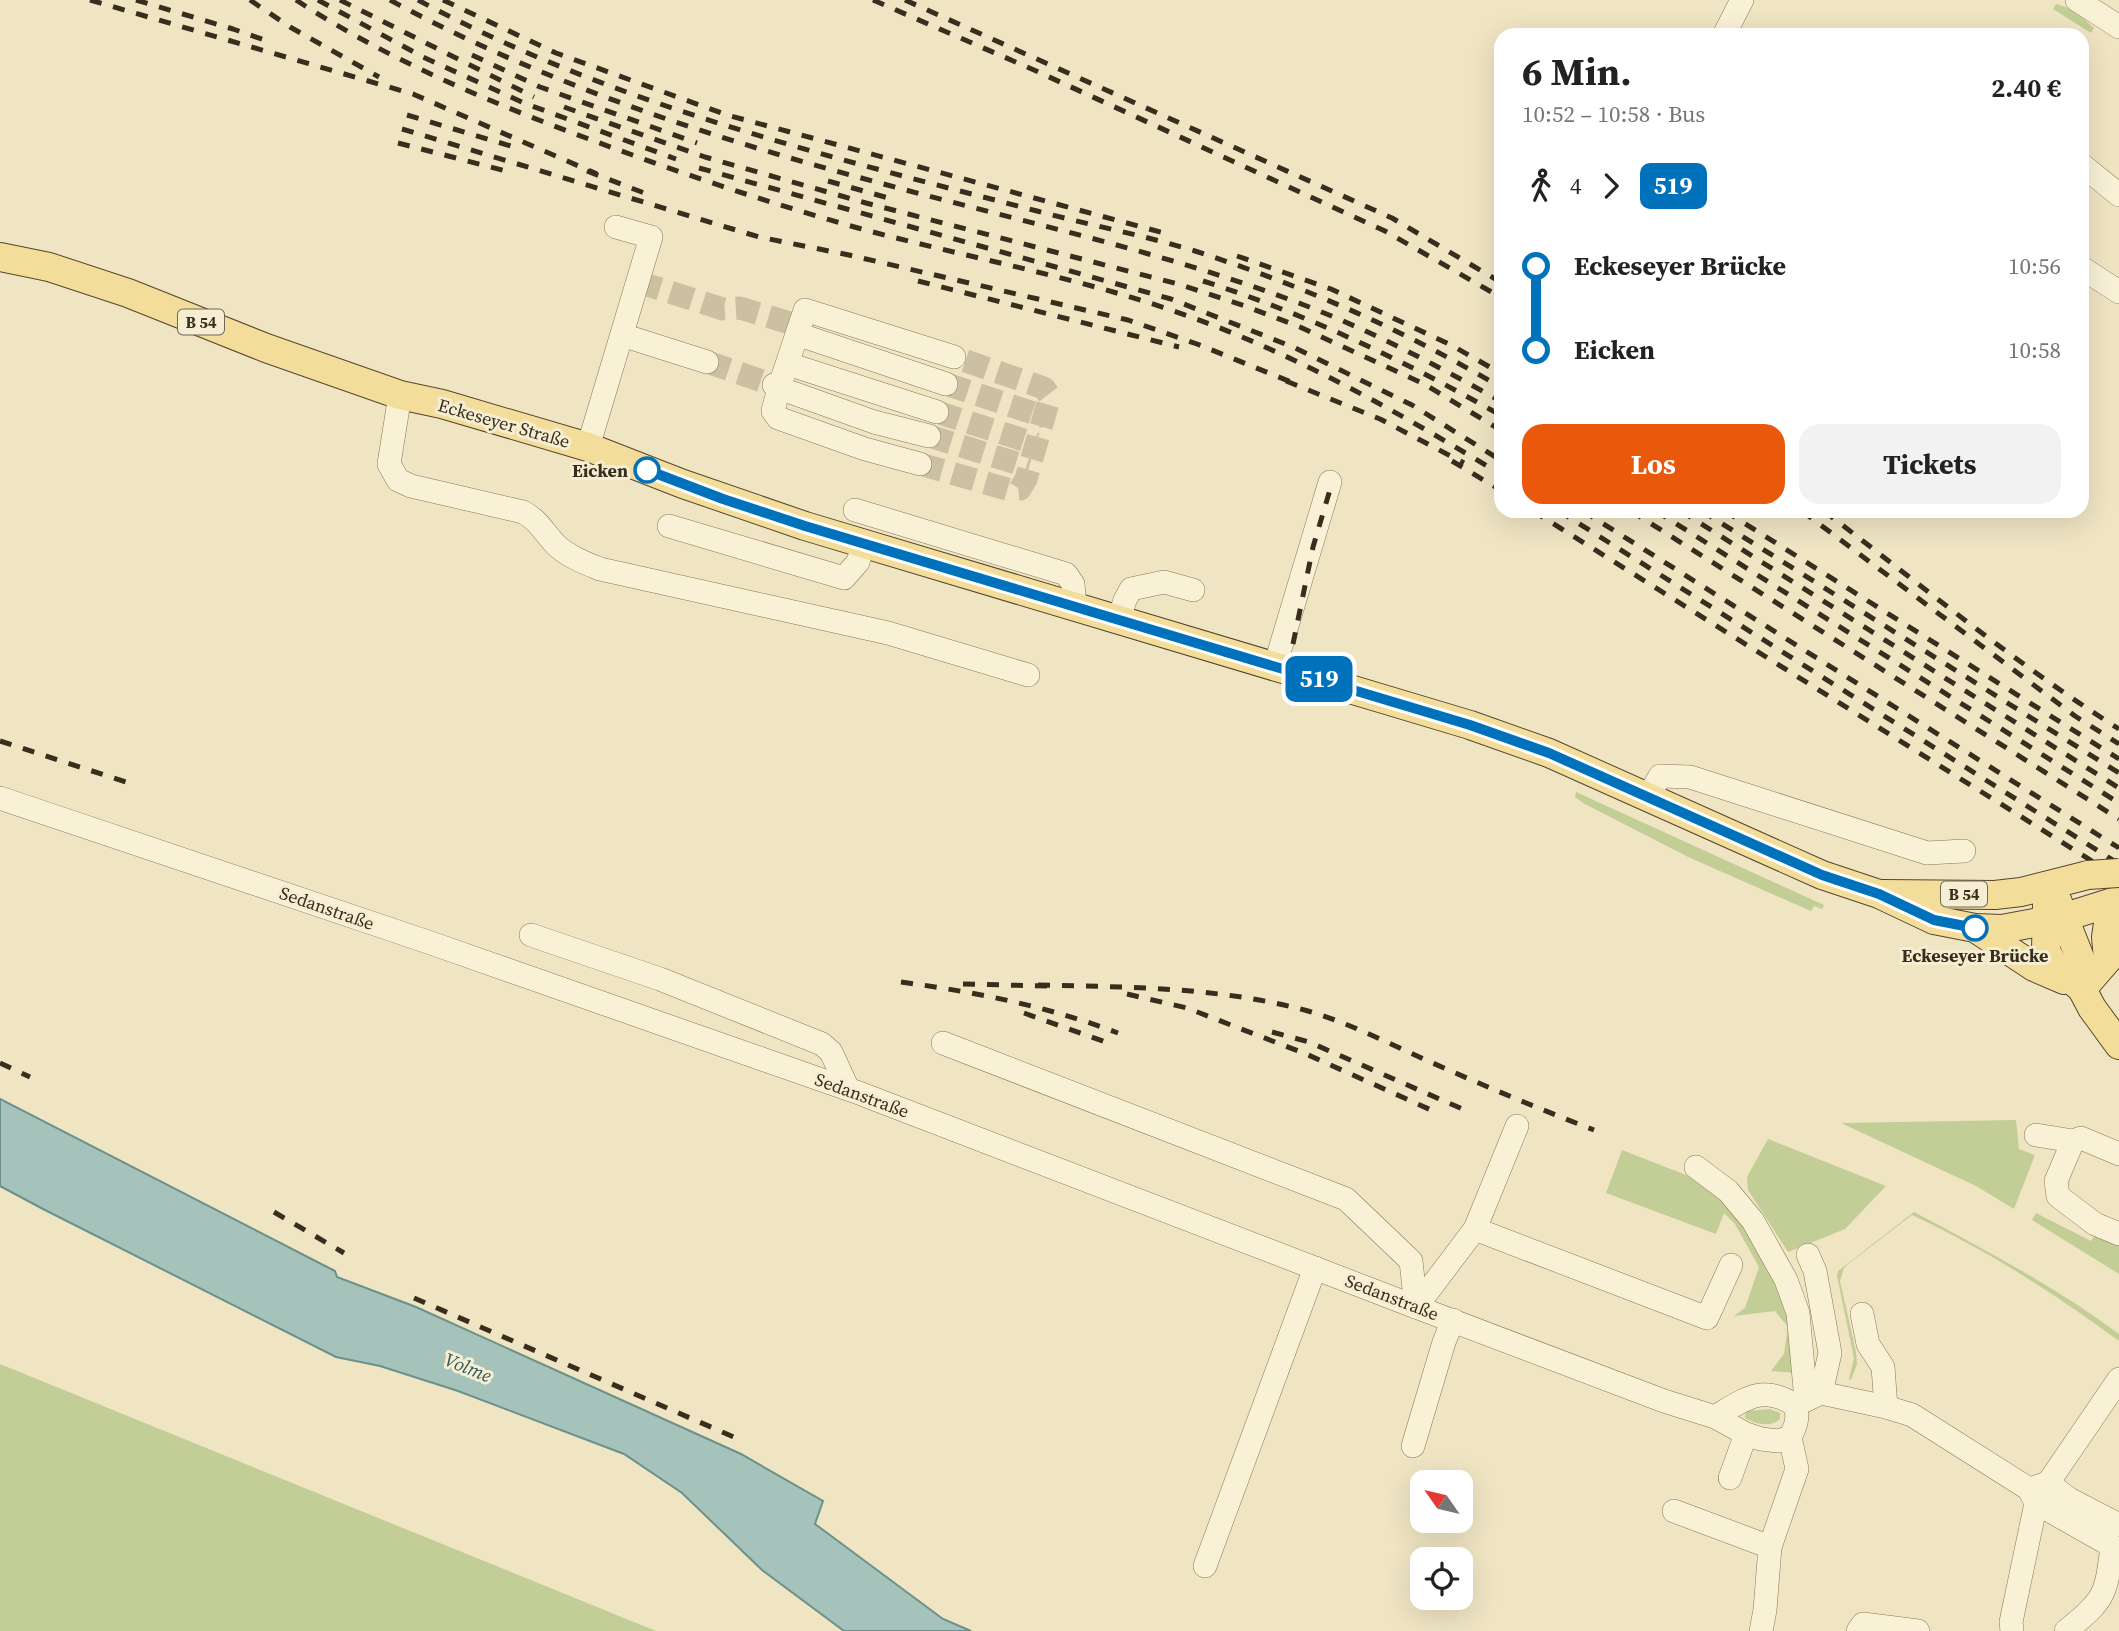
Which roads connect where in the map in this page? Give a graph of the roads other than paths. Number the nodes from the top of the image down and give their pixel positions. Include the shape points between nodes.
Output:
1 (1742, 0) edge
2 (2077, 0) edge
3 (2119, 27) edge
4 (1728, 28) edge
5 (2089, 171) edge
6 (2119, 195) edge
7 (616, 227) dead end
8 (0, 257) edge
9 (2089, 273) edge
10 (2119, 292) edge
11 (797, 334) junction
12 (622, 335) junction
13 (954, 357) tunnel mouth
14 (708, 362) tunnel mouth
15 (788, 364) junction
16 (946, 384) tunnel mouth
17 (777, 387) junction
18 (400, 395) junction
19 (937, 412) tunnel mouth
20 (929, 436) tunnel mouth
21 (588, 447) junction
22 (920, 464) tunnel mouth
23 (1330, 482) dead end
24 (855, 510) dead end
25 (897, 523) junction
26 (669, 526) dead end
27 (870, 545) junction
28 (1193, 590) dead end
29 (1075, 606) junction
30 (1119, 619) junction
31 (1275, 666) junction
32 (1028, 675) dead end
33 (1648, 797) junction
34 (0, 798) edge
35 (1964, 851) dead end
36 (2119, 873) edge
37 (2048, 886) junction
38 (1879, 894) junction
39 (2115, 901) edge
40 (2056, 918) junction
41 (1975, 928) junction
42 (531, 935) dead end
43 (2082, 989) junction
44 (943, 1043) dead end
45 (2119, 1045) edge
46 (848, 1089) junction
47 (1517, 1126) dead end
48 (2036, 1135) dead end
49 (2073, 1141) junction
50 (2119, 1154) edge
51 (1696, 1167) dead end
52 (1475, 1229) junction
53 (2119, 1234) edge
54 (1808, 1255) dead end
55 (1731, 1265) dead end
56 (1315, 1268) junction
57 (1416, 1307) junction
58 (1862, 1314) dead end
59 (1452, 1321) junction
60 (2119, 1379) edge
61 (1812, 1398) junction
62 (1886, 1407) junction
63 (1715, 1417) junction
64 (1746, 1434) junction
65 (1790, 1437) junction
66 (1413, 1446) dead end
67 (1730, 1478) dead end
68 (2038, 1492) junction
69 (1674, 1511) dead end
70 (2119, 1525) edge
71 (1770, 1547) junction
72 (1205, 1566) dead end
73 (1762, 1631) edge
74 (1858, 1631) edge
75 (1918, 1631) edge
76 (2012, 1631) edge
77 (2066, 1631) edge

1 - 4 street
2 - 3 street
5 - 6 street
7 - 12 street via 651,237
8 - 18 main road, Eckeseyer Straße / B 54 via 49,267 128,293
9 - 10 street
11 - 13 street via 805,310
11 - 15 street
11 - 16 street
12 - 14 street
12 - 21 street
15 - 17 street
15 - 19 street
17 - 20 street via 874,422
17 - 22 street via 773,411 778,418
18 - 21 main road, Eckeseyer Straße / B 54
18 - 32 street via 389,464 398,480 411,486 523,512 557,546 600,569 888,633
21 - 27 main road, Eckeseyer Straße / B 54 via 723,499
23 - 31 street
24 - 25 street
25 - 27 street
25 - 29 street via 1066,574 1073,584
26 - 27 street via 844,578
27 - 29 main road, Eckeseyer Straße / B 54
28 - 30 street via 1164,582 1131,589
29 - 30 main road, Eckeseyer Straße / B 54
30 - 31 main road, Eckeseyer Straße / B 54
31 - 33 main road, Eckeseyer Straße / B 54 via 1470,725 1549,753
33 - 35 street via 1660,776 1690,777 1927,853
33 - 38 main road, Eckeseyer Straße / B 54 via 1822,875
34 - 46 street, Sedanstraße
36 - 37 main road, Eckeseyer Straße / B 54, bridge via 2088,875
37 - 38 main road, Eckeseyer Straße / B 54 via 1995,895
37 - 40 main road
38 - 41 main road, Eckeseyer Straße / B 54 via 1934,920
39 - 40 main road, Eckeseyer Straße / B 54
39 - 43 main road via 2106,937 2108,960
40 - 41 main road, Eckeseyer Straße / B 54 via 2012,928
40 - 43 main road via 2046,951 2053,964
41 - 43 main road via 2034,967
42 - 46 street via 660,979 822,1044 831,1052
43 - 45 main road
44 - 57 street via 1346,1199 1411,1261
46 - 56 street, Sedanstraße
47 - 52 street
48 - 49 street
49 - 50 street via 2081,1138
49 - 53 street via 2056,1181 2058,1196 2095,1224
51 - 61 street via 1728,1191 1753,1221 1786,1280 1798,1313
52 - 55 street via 1707,1318
52 - 57 street
54 - 61 street via 1829,1353
56 - 57 street, Sedanstraße
56 - 72 street
57 - 59 street, Sedanstraße
58 - 62 street via 1868,1344 1883,1367
59 - 63 street, Sedanstraße
59 - 66 street
60 - 68 street
61 - 62 street
61 - 63 street via 1771,1393 1745,1399
61 - 65 street via 1797,1414
62 - 68 street via 1912,1415
63 - 64 street, Sedanstraße
64 - 65 street, Sedanstraße via 1777,1441
64 - 67 street
65 - 71 street via 1797,1469
68 - 70 street via 2069,1499
68 - 76 street
68 - 77 street via 2112,1546 2104,1592 2096,1606
69 - 71 street
71 - 73 street
74 - 75 street via 1863,1624

